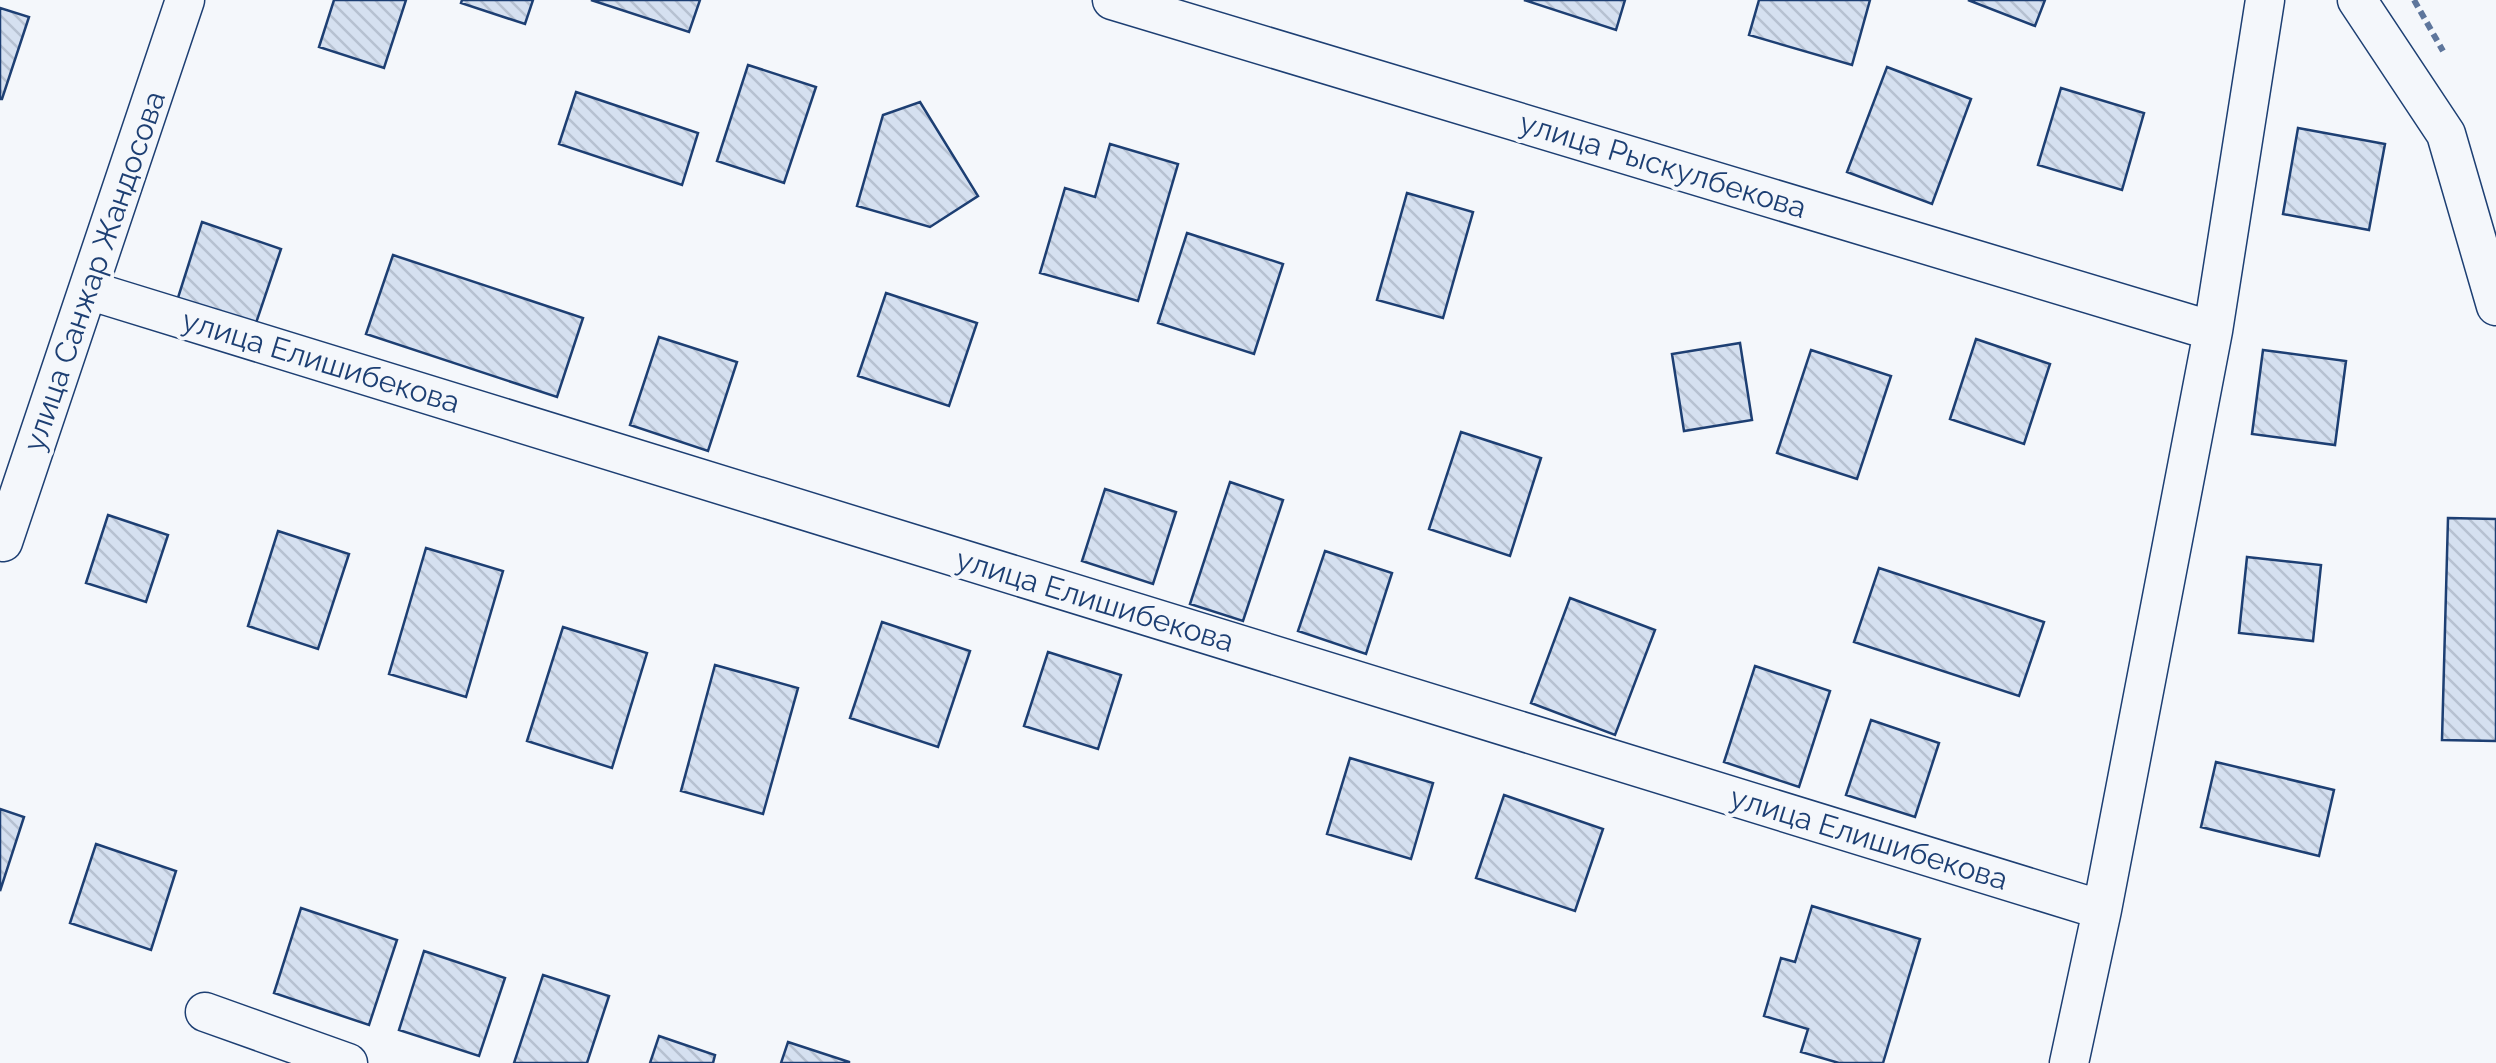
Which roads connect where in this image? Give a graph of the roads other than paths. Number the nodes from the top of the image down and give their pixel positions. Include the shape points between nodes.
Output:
1 (185, 0) edge
2 (1112, 0) edge
3 (2265, 0) edge
4 (2357, 0) edge
5 (88, 290) junction
6 (2496, 306) edge
7 (2214, 331) junction
8 (3, 542) dead end
9 (2102, 910) junction
10 (205, 1012) dead end
11 (348, 1063) edge
12 (2068, 1063) edge

1 - 5 street, улица Санжар Жандосова
2 - 7 street, улица Рыскулбекова
3 - 7 street
4 - 6 street via 2446,134
5 - 8 street, улица Санжар Жандосова
5 - 9 street, улица Елишибекова
7 - 9 street
9 - 12 street
10 - 11 street

